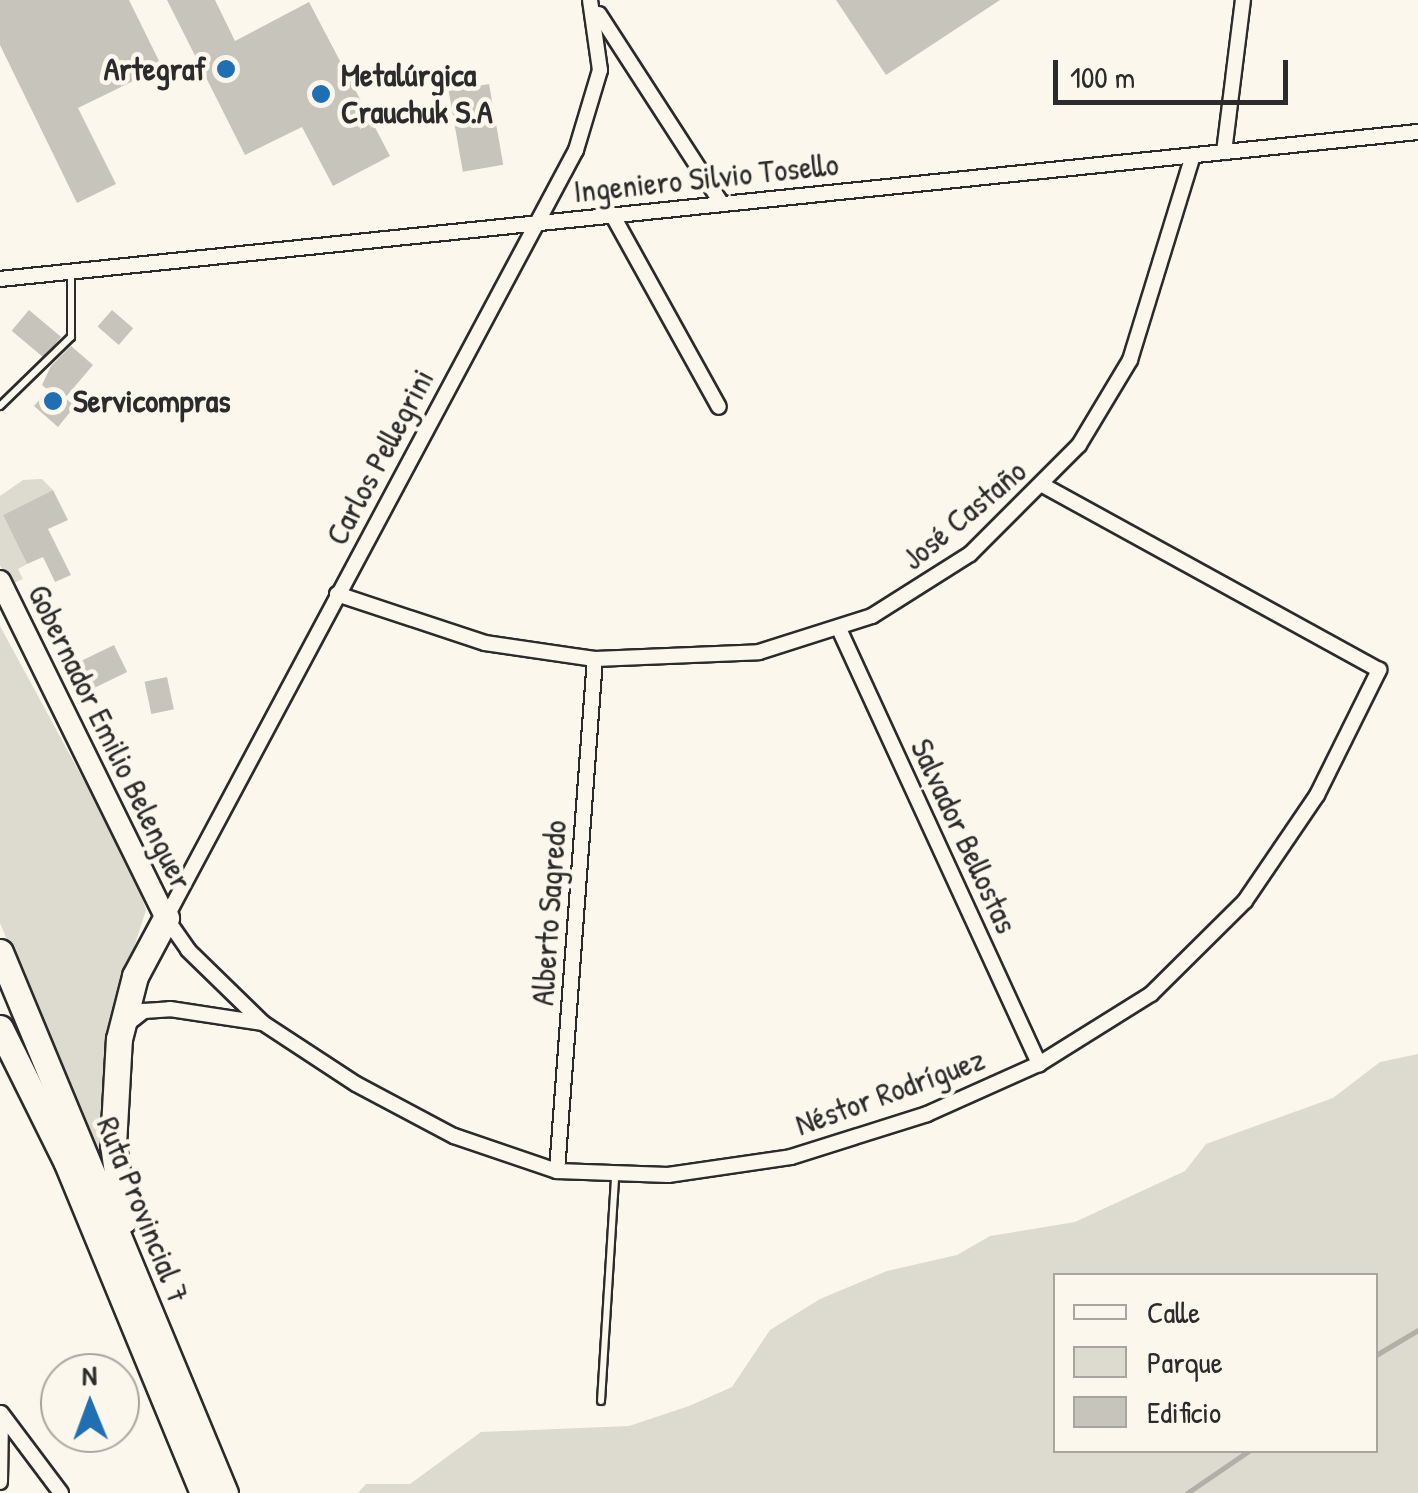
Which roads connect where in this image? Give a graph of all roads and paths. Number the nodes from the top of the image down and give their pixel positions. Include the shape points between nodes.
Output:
1 (1243, 0) edge
2 (593, 5) edge
3 (1418, 132) edge
4 (1224, 152) junction
5 (1193, 155) junction
6 (722, 204) junction
7 (613, 216) junction
8 (538, 223) junction
9 (70, 272) junction
10 (0, 279) edge
11 (0, 406) edge
12 (719, 407) dead end
13 (1044, 485) junction
14 (0, 581) edge
15 (337, 594) junction
16 (840, 631) junction
17 (595, 659) junction
18 (166, 918) junction
19 (0, 952) edge
20 (263, 1023) junction
21 (0, 1028) edge
22 (119, 1040) junction
23 (0, 1057) edge
24 (1038, 1064) junction
25 (24, 1072) junction
26 (557, 1170) junction
27 (615, 1176) junction
28 (144, 1297) junction
29 (602, 1402) dead end
30 (0, 1405) edge
31 (1, 1414) edge
32 (0, 1482) edge
33 (61, 1493) edge
34 (202, 1493) edge
35 (224, 1493) edge

1 - 4 street
2 - 6 street, Carlos Pellegrini
2 - 8 street, Carlos Pellegrini via 595,97
3 - 4 street, Ingeniero Silvio Tosello
4 - 5 street, Ingeniero Silvio Tosello
5 - 6 street, Ingeniero Silvio Tosello
5 - 13 street, José Castaño via 1130,360 1107,404
6 - 7 street, Ingeniero Silvio Tosello
7 - 8 street, Ingeniero Silvio Tosello
7 - 12 street
8 - 9 street, Ingeniero Silvio Tosello
8 - 15 street, Carlos Pellegrini
9 - 10 street, Ingeniero Silvio Tosello
9 - 11 lane via 72,337
13 - 16 street, José Castaño via 922,589
13 - 24 street, Néstor Rodríguez via 1379,670 1317,795 1245,901 1151,994
14 - 18 street, Gobernador Emilio Belenguer
15 - 17 street, José Castaño via 484,643
15 - 18 street, Carlos Pellegrini
16 - 17 street, José Castaño via 706,659
16 - 24 street, Salvador Bellostas
17 - 26 street, Alberto Sagredo
18 - 20 street, Néstor Rodríguez
18 - 22 highway via 135,976
19 - 28 highway, Ruta Provincial 7
20 - 22 street, Néstor Rodríguez via 156,1009 134,1016
20 - 26 street, Néstor Rodríguez via 406,1112 503,1157
21 - 25 highway, Ruta Provincial 7
22 - 28 highway via 115,1171
23 - 25 highway
24 - 27 street, Néstor Rodríguez via 927,1114 791,1157
25 - 34 highway, Ruta Provincial 7
26 - 27 street, Néstor Rodríguez
27 - 29 lane
28 - 35 highway, Ruta Provincial 7
30 - 31 street
31 - 32 street
31 - 33 street

